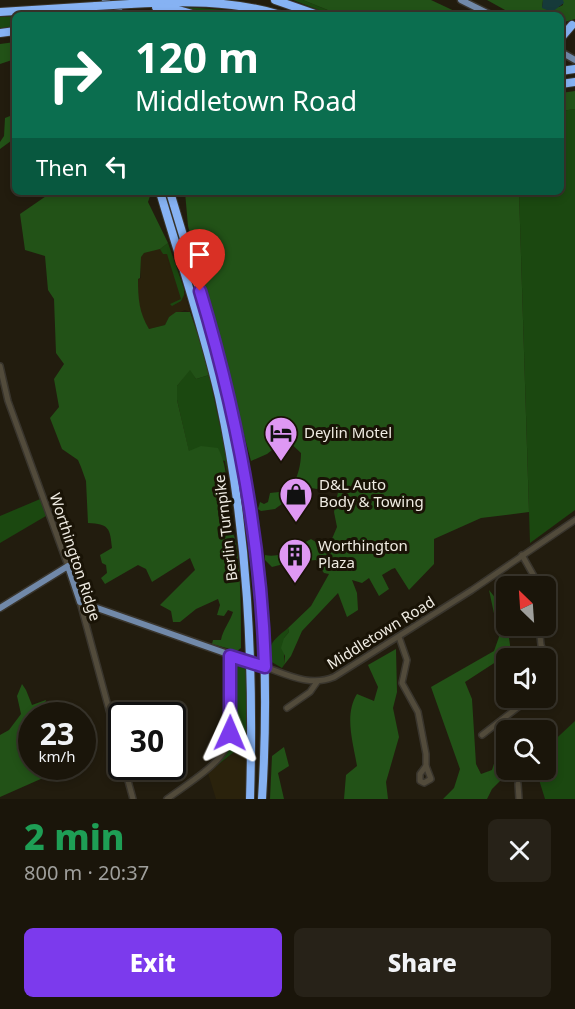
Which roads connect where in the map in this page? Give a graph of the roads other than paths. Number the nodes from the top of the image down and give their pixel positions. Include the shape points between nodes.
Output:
1 (275, 0) edge
2 (461, 0) edge
3 (133, 4) junction
4 (0, 12) edge
5 (185, 12) edge
6 (266, 12) edge
7 (309, 12) edge
8 (485, 12) edge
9 (160, 195) edge
10 (171, 195) edge
11 (0, 366) edge
12 (575, 520) edge
13 (522, 555) junction
14 (68, 566) junction
15 (534, 576) edge
16 (80, 602) junction
17 (0, 608) edge
18 (399, 637) junction
19 (230, 656) junction
20 (251, 662) junction
21 (265, 667) junction
22 (317, 682) junction
23 (108, 706) edge
24 (287, 708) dead end
25 (517, 708) edge
26 (482, 735) dead end
27 (426, 766) dead end
28 (128, 780) edge
29 (518, 784) dead end
30 (133, 799) edge
31 (167, 799) edge
32 (250, 799) edge
33 (261, 799) edge
34 (519, 799) edge

1 - 7 highway
2 - 8 main road
3 - 4 highway, bridge
3 - 5 highway
3 - 6 highway via 222,3
9 - 20 highway, Berlin Turnpike via 208,355 227,438 243,545
10 - 21 highway, Berlin Turnpike via 218,353 243,458 258,565
11 - 14 street, Worthington Ridge via 8,401
12 - 13 street, Middletown Road
13 - 15 street
13 - 18 street, Middletown Road
14 - 16 main road, Worthington Ridge
14 - 17 main road
16 - 19 main road, Middletown Road
16 - 23 street, Worthington Ridge
18 - 22 street, Middletown Road via 341,674
18 - 27 street via 407,660 402,683 418,712
19 - 20 main road, Middletown Road
19 - 31 street via 227,746 214,763
20 - 21 main road, Middletown Road
20 - 32 highway, Berlin Turnpike
21 - 22 street, Middletown Road
21 - 33 highway, Berlin Turnpike
22 - 24 street
25 - 26 street
28 - 30 street
29 - 34 street

